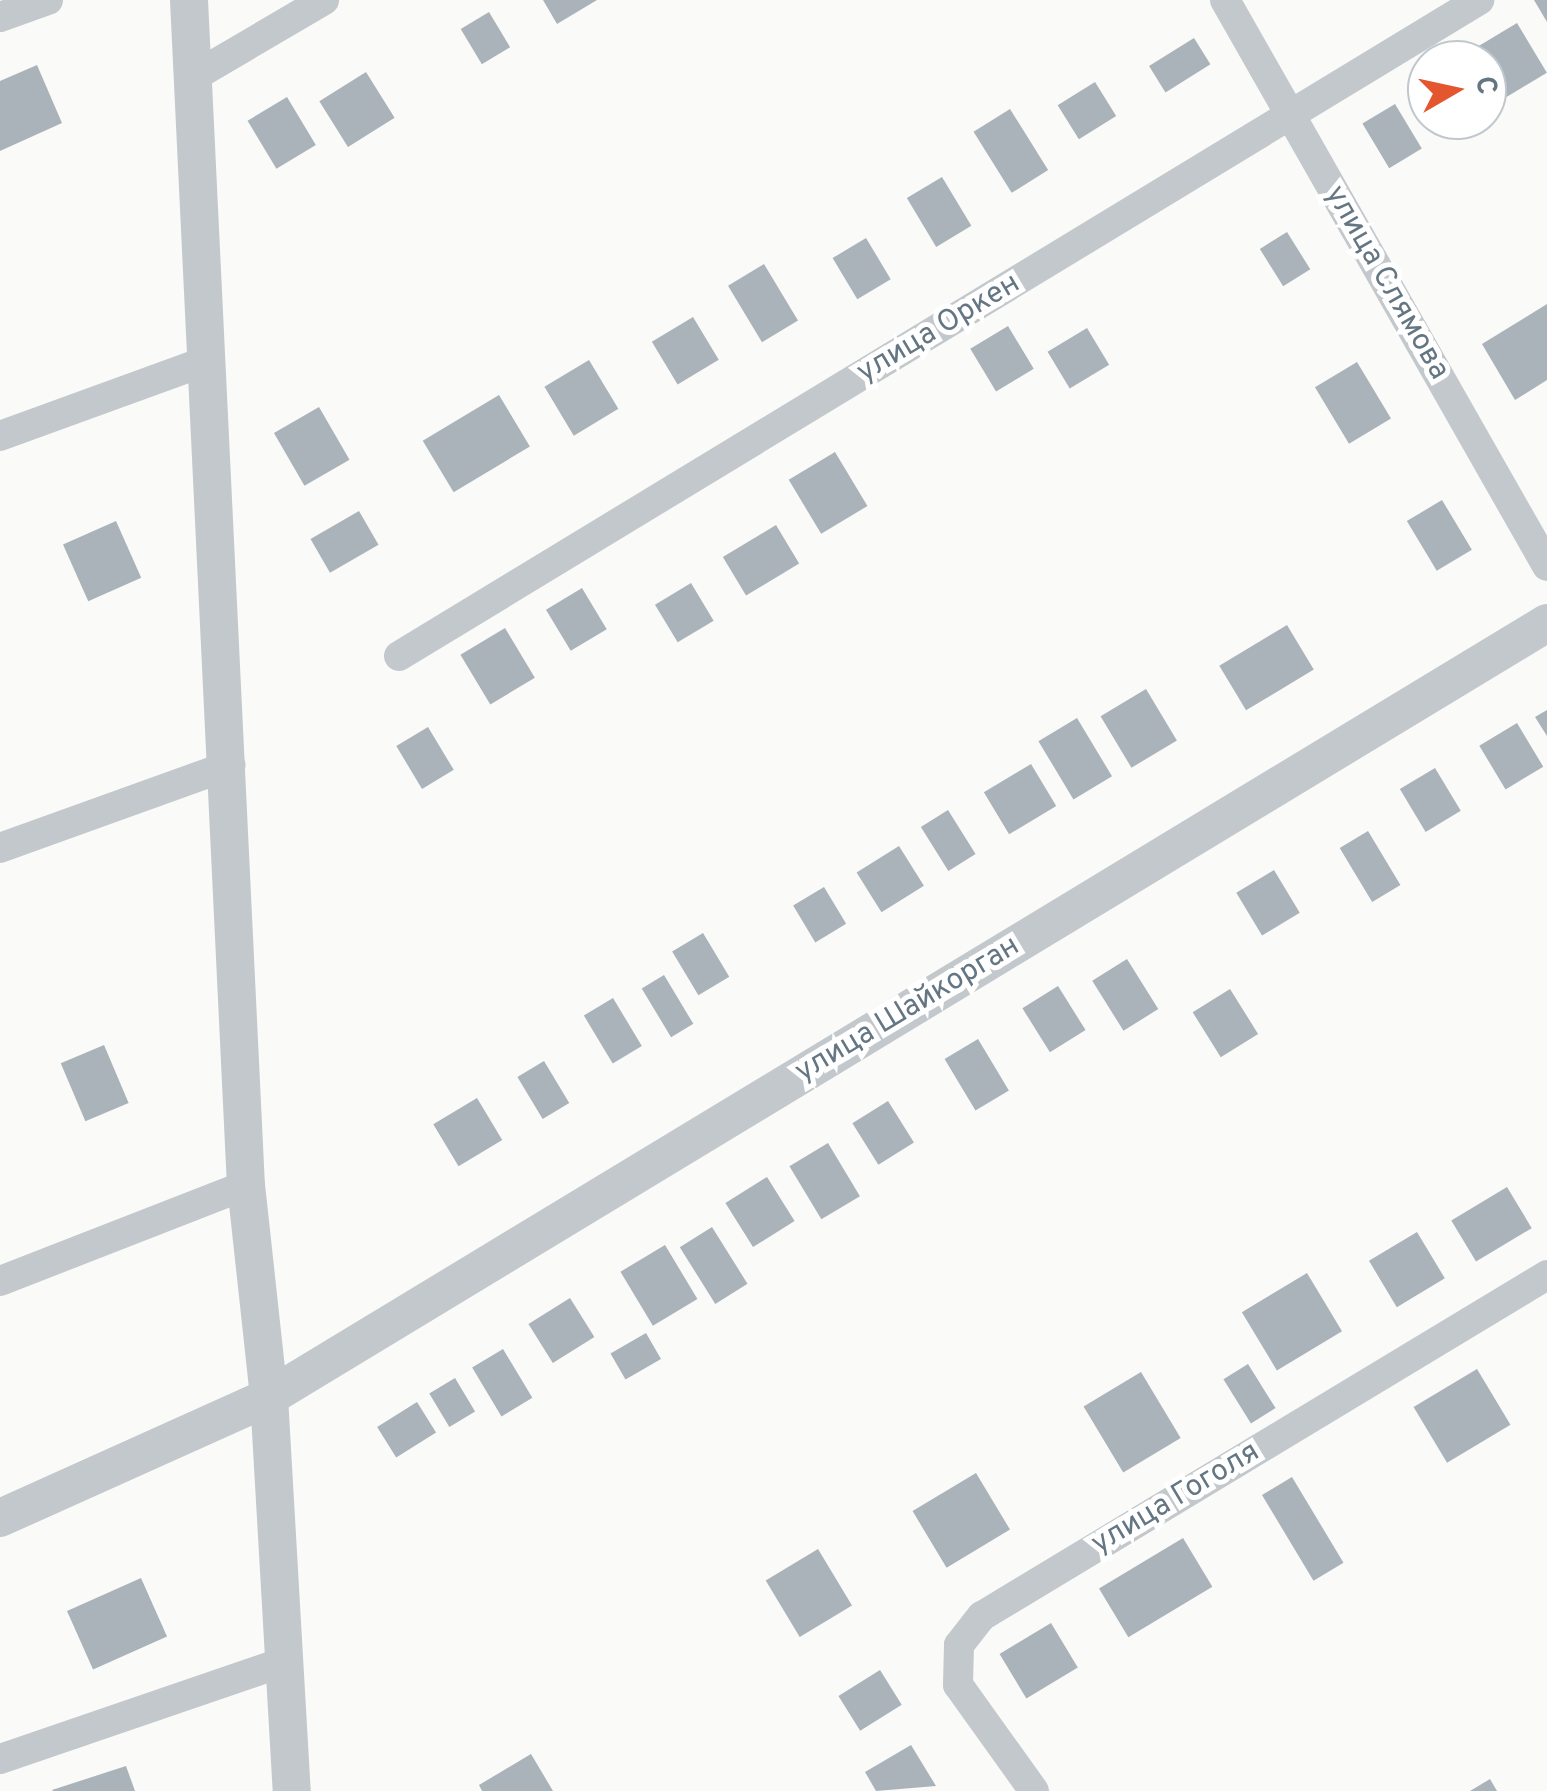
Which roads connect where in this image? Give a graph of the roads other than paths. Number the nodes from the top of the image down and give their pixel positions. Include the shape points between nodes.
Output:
1 (48, 0) edge
2 (189, 0) edge
3 (324, 0) edge
4 (1225, 0) edge
5 (1478, 0) edge
6 (0, 18) edge
7 (193, 77) junction
8 (1290, 114) junction
9 (206, 361) junction
10 (0, 436) edge
11 (1547, 566) edge
12 (1547, 622) edge
13 (398, 656) dead end
14 (231, 765) junction
15 (0, 848) edge
16 (246, 1184) junction
17 (1547, 1275) edge
18 (0, 1281) edge
19 (268, 1396) junction
20 (0, 1518) edge
21 (286, 1660) junction
22 (0, 1759) edge
23 (292, 1791) edge
24 (1034, 1791) edge

1 - 6 street
2 - 7 street
3 - 7 street
4 - 8 street, улица Слямова
5 - 8 street, улица Оркен
7 - 9 street
8 - 11 street, улица Слямова
8 - 13 street, улица Оркен
9 - 10 street
9 - 14 street
12 - 19 street, улица Шайкорган
14 - 15 street
14 - 16 street
16 - 18 street
16 - 19 street
17 - 24 street, улица Гоголя via 982,1616 958,1646 958,1685
19 - 20 street, улица Шайкорган
19 - 21 street
21 - 22 street
21 - 23 street

